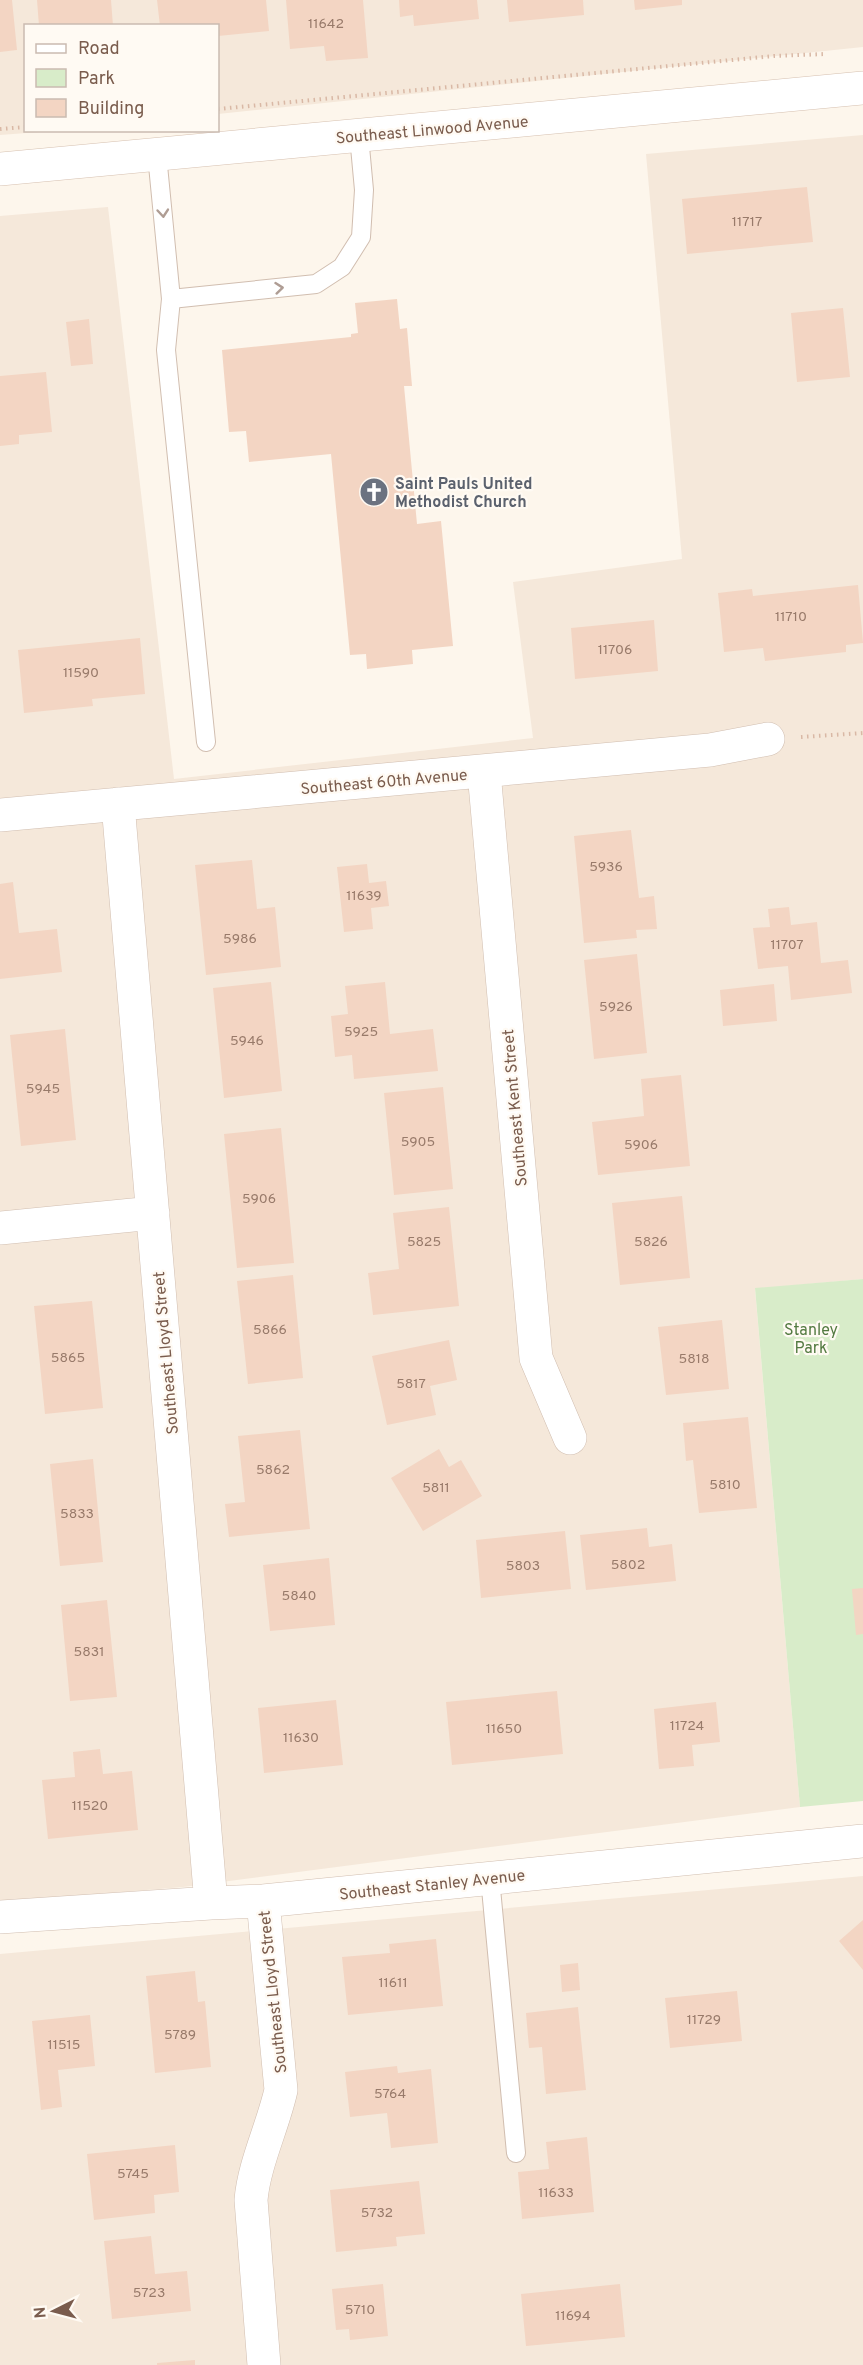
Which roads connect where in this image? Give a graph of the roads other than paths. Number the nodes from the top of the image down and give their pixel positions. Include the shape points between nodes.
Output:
1 (863, 88) edge
2 (359, 136) junction
3 (158, 155) junction
4 (0, 169) edge
5 (171, 299) junction
6 (768, 739) road end
7 (206, 742) dead end
8 (484, 772) junction
9 (118, 804) junction
10 (0, 815) edge
11 (153, 1213) junction
12 (0, 1228) edge
13 (570, 1438) dead end
14 (863, 1841) edge
15 (490, 1878) junction
16 (263, 1901) junction
17 (211, 1903) junction
18 (0, 1917) edge
19 (516, 2153) dead end
20 (264, 2365) edge

1 - 2 street, Southeast Linwood Avenue
2 - 3 street, Southeast Linwood Avenue
5 -> 2 lane via 316,284 342,267 362,237 364,190
3 - 4 street, Southeast Linwood Avenue
3 -> 5 lane
5 - 7 lane via 166,350
6 - 8 street, Southeast 60th Avenue via 710,750
8 - 9 street, Southeast 60th Avenue
8 - 13 street, Southeast Kent Street via 536,1358
9 - 10 street, Southeast 60th Avenue
9 - 11 street, Southeast Lloyd Street
11 - 12 street
11 - 17 street, Southeast Lloyd Street
14 - 15 street, Southeast Stanley Avenue
15 - 16 street, Southeast Stanley Avenue
15 - 19 lane
16 - 17 street, Southeast Stanley Avenue
16 - 20 street, Southeast Lloyd Street via 281,2090 251,2200
17 - 18 street, Southeast Stanley Avenue

